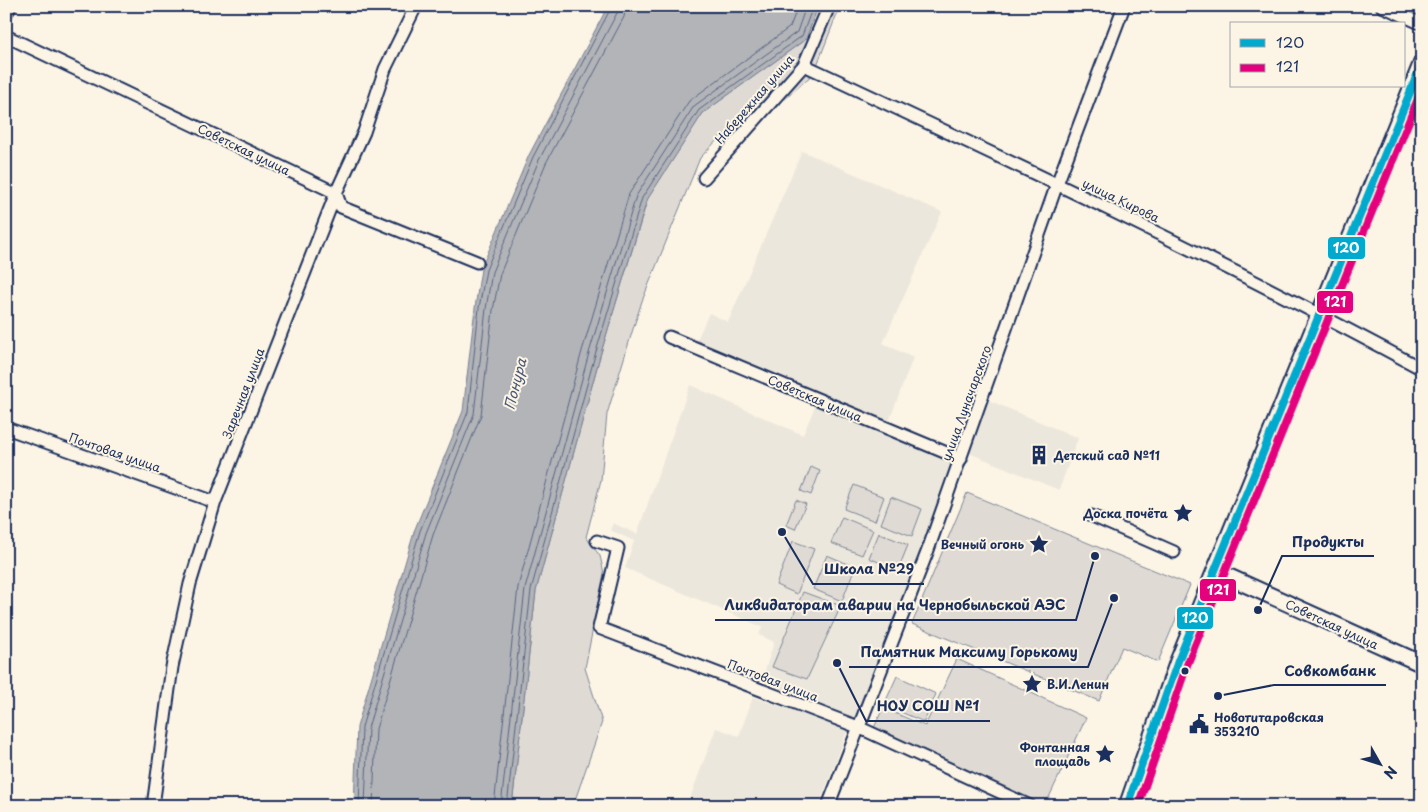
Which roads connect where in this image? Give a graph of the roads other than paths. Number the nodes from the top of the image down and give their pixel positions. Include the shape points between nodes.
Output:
1 (8, 6) edge
2 (416, 6) edge
3 (829, 6) edge
4 (1124, 6) edge
5 (1382, 6) edge
6 (6, 10) edge
7 (1422, 24) edge
8 (6, 36) edge
9 (1422, 62) edge
10 (804, 65) junction
11 (704, 178) dead end
12 (1057, 184) junction
13 (336, 193) junction
14 (477, 262) dead end
15 (1320, 314) junction
16 (669, 337) dead end
17 (1422, 369) edge
18 (6, 428) edge
19 (961, 459) junction
20 (216, 502) junction
21 (1092, 516) dead end
22 (597, 541) dead end
23 (1174, 552) dead end
24 (1216, 571) junction
25 (1422, 664) edge
26 (858, 727) junction
27 (152, 804) edge
28 (828, 806) edge
29 (1030, 806) edge
30 (1127, 806) edge

1 - 6 street
2 - 13 street, Заречная улица via 385,69 364,132
3 - 10 street, Набережная улица
4 - 12 street, улица Луначарского
5 - 7 street
8 - 13 street, Советская улица
9 - 15 street
10 - 11 street, Набережная улица
10 - 12 street, улица Кирова
12 - 15 street, улица Кирова
12 - 19 street, улица Луначарского
13 - 14 street, Советская улица via 341,207
13 - 20 street, Заречная улица
15 - 17 street, улица Кирова
15 - 24 street
16 - 19 street, Советская улица
18 - 20 street, Почтовая улица
19 - 26 street, улица Луначарского
20 - 27 street, Заречная улица via 190,584 172,667
21 - 23 street
22 - 26 street, Почтовая улица via 618,548 599,628
24 - 25 street, Советская улица
24 - 30 street via 1178,661
26 - 28 street, улица Луначарского
26 - 29 street, Почтовая улица

